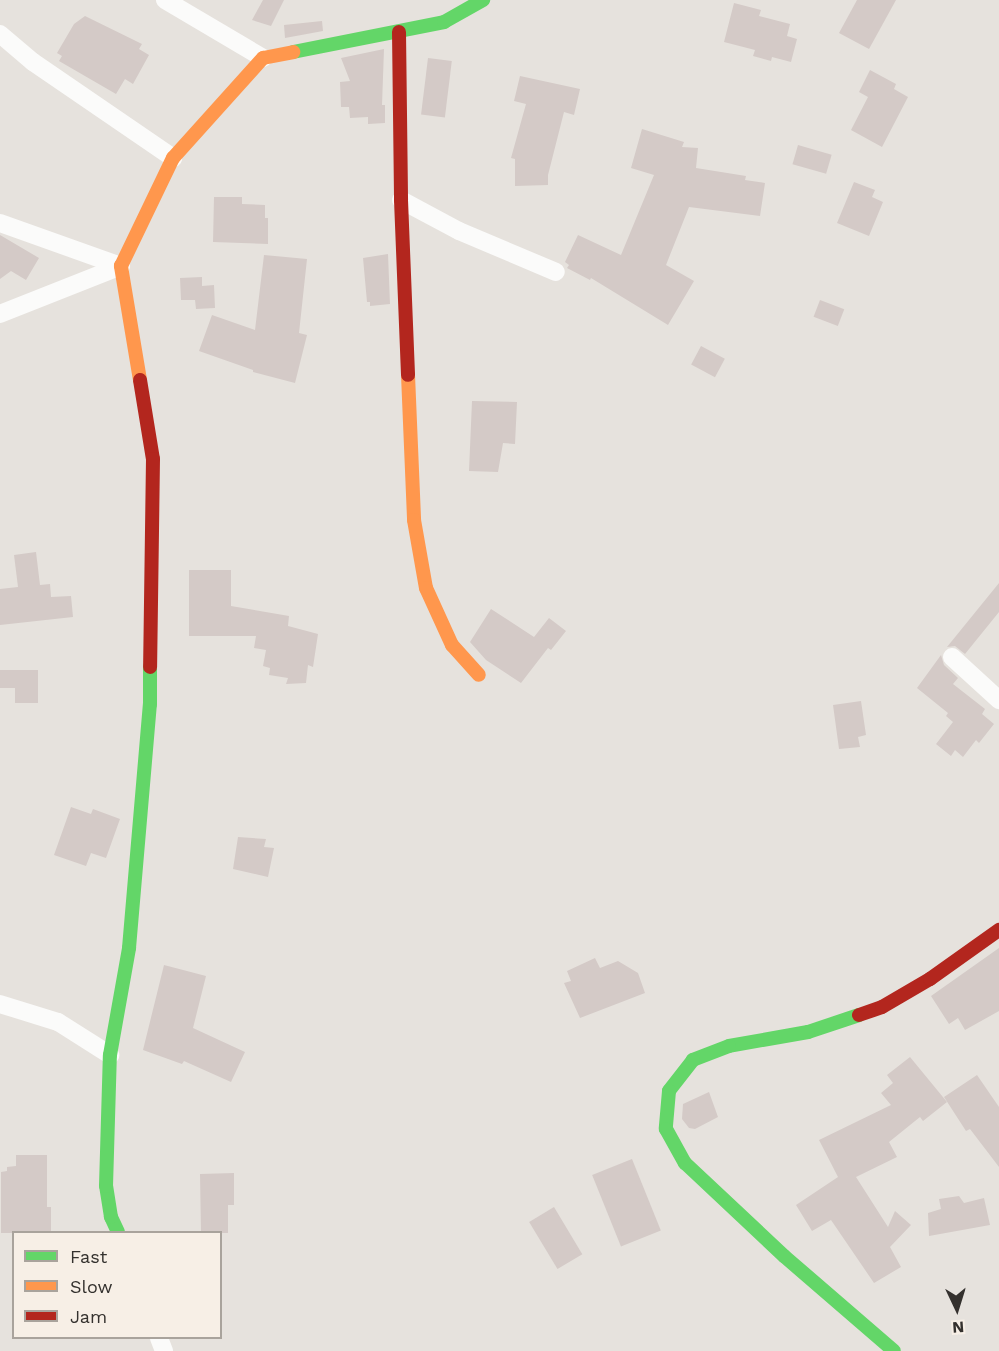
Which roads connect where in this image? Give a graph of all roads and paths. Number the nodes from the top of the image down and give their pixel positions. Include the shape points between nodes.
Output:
1 (165, 0) edge
2 (483, 0) edge
3 (399, 32) junction
4 (0, 34) edge
5 (263, 58) junction
6 (172, 158) junction
7 (401, 200) junction
8 (0, 223) edge
9 (122, 266) junction
10 (556, 272) dead end
11 (0, 314) edge
12 (952, 657) dead end
13 (479, 675) dead end
14 (999, 700) edge
15 (999, 930) edge
16 (0, 1004) edge
17 (111, 1054) junction
18 (117, 1231) edge
19 (894, 1351) edge

1 - 5 street
2 - 3 street via 444,22
3 - 5 street
3 - 7 street
4 - 6 street via 33,62
5 - 6 street
6 - 9 street
7 - 10 street via 459,231
7 - 13 street via 414,520 426,588 452,645
8 - 9 street
9 - 11 street
9 - 17 street via 153,459 150,704 129,948
12 - 14 street
15 - 19 street via 882,1007 808,1032 729,1046 693,1060 669,1091 666,1130 685,1163 783,1256
16 - 17 street via 58,1022
17 - 18 street via 106,1186

